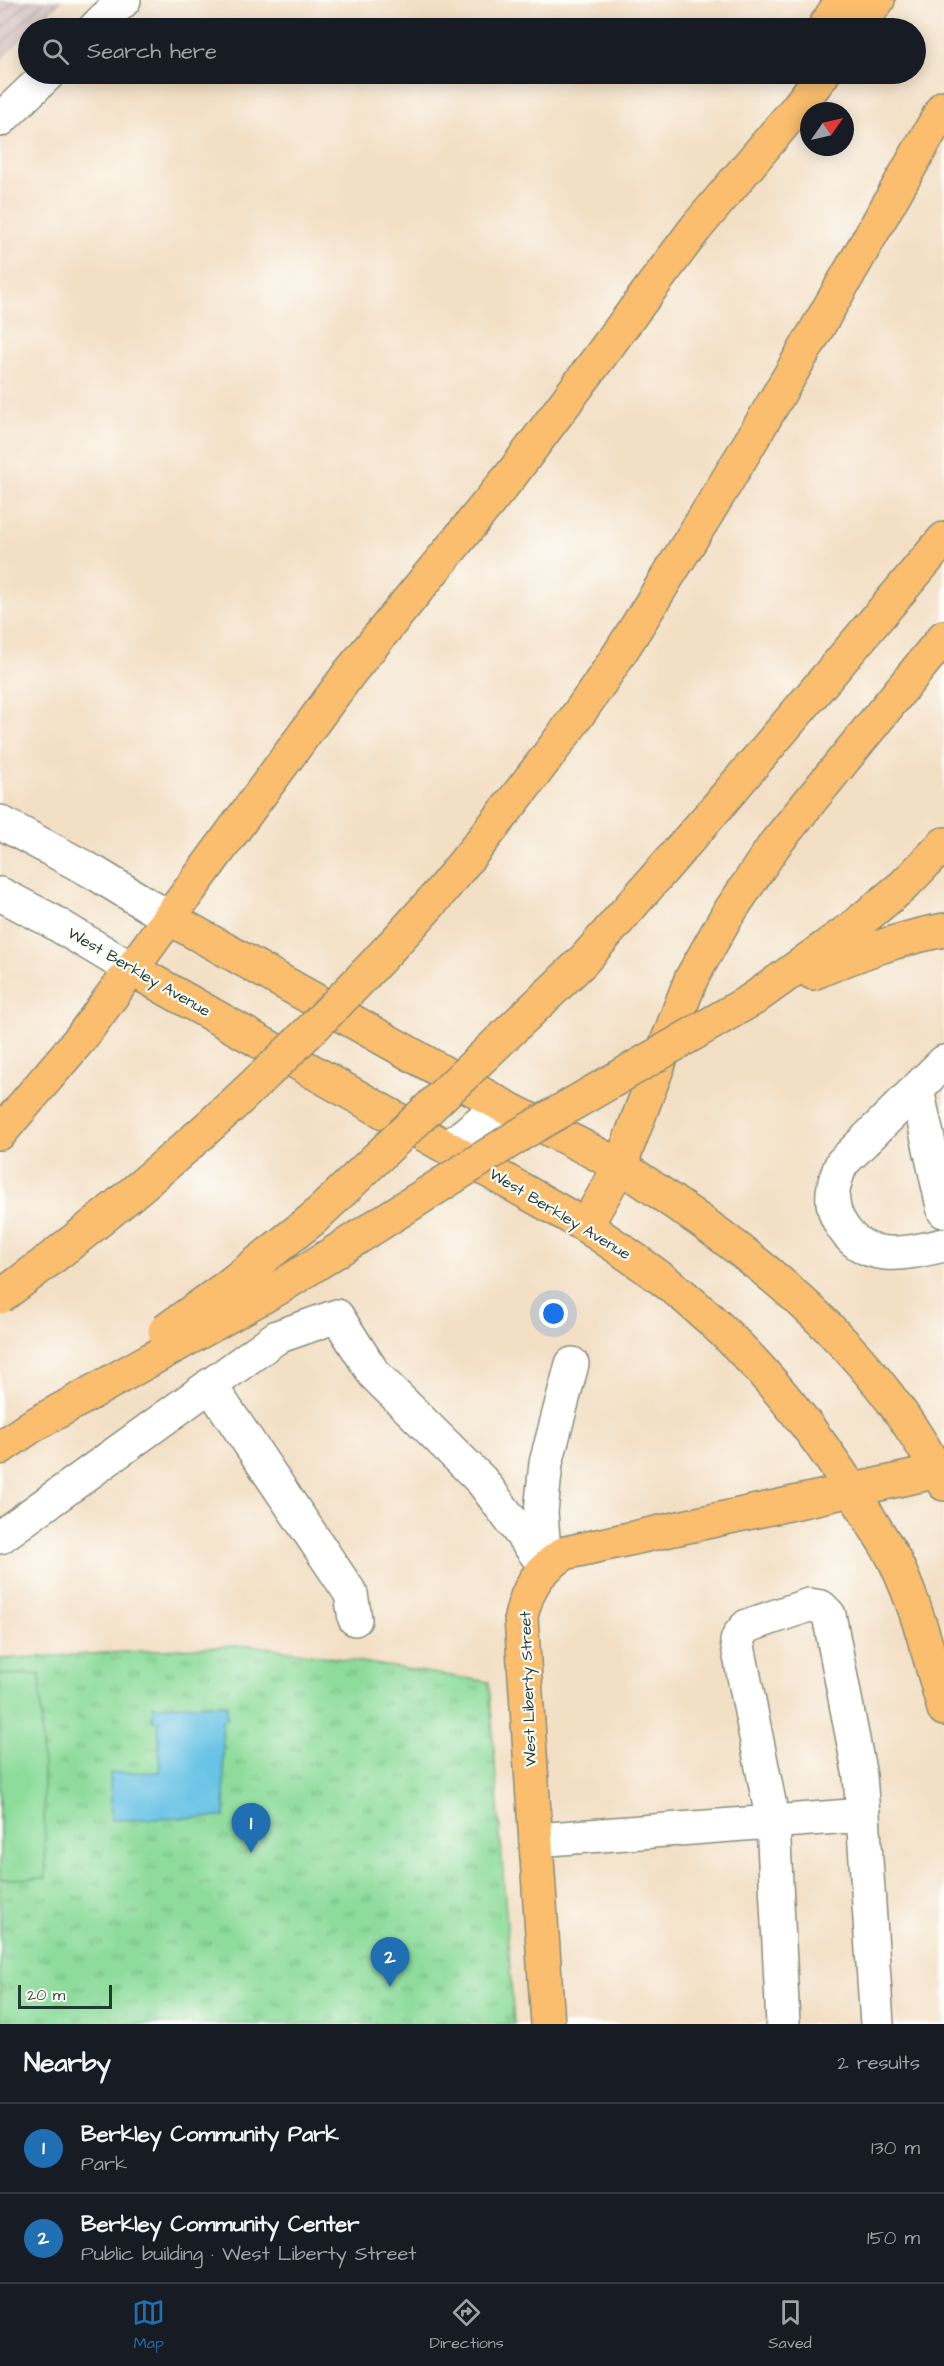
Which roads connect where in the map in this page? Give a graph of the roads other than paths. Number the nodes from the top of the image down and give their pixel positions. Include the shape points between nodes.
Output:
1 (124, 0) edge
2 (842, 0) edge
3 (878, 0) edge
4 (105, 18) edge
5 (830, 18) edge
6 (864, 18) edge
7 (38, 84) edge
8 (788, 84) edge
9 (815, 84) edge
10 (944, 107) edge
11 (0, 120) edge
12 (695, 229) junction
13 (944, 539) edge
14 (944, 636) edge
15 (0, 822) edge
16 (944, 844) edge
17 (0, 894) edge
18 (169, 918) junction
19 (944, 930) edge
20 (133, 970) junction
21 (753, 999) junction
22 (944, 1062) edge
23 (916, 1090) junction
24 (501, 1105) junction
25 (0, 1132) edge
26 (449, 1147) junction
27 (620, 1166) junction
28 (944, 1211) edge
29 (586, 1226) junction
30 (944, 1245) edge
31 (0, 1297) edge
32 (572, 1364) dead end
33 (210, 1385) junction
34 (32, 1426) junction
35 (0, 1448) edge
36 (942, 1475) edge
37 (853, 1490) junction
38 (0, 1537) edge
39 (545, 1566) junction
40 (355, 1618) dead end
41 (944, 1709) edge
42 (863, 1815) junction
43 (772, 1822) junction
44 (536, 1840) junction
45 (549, 2024) edge
46 (783, 2024) edge
47 (877, 2024) edge

1 - 4 street
2 - 5 main road
3 - 6 main road
7 - 11 street
8 - 12 main road
9 - 12 main road
10 - 31 main road, bridge via 735,468 644,614 586,704 496,825 356,986 231,1109 53,1258
12 - 18 main road via 512,474 350,672
13 - 34 main road, bridge via 583,961 313,1218 224,1288
14 - 27 main road via 782,835 726,917 691,979
15 - 18 street
16 - 21 main road via 895,893
17 - 20 street, West Berkley Avenue
18 - 20 main road
18 - 24 main road
19 - 21 main road via 864,950
20 - 25 main road via 80,1040
20 - 26 main road, West Berkley Avenue
21 - 34 main road, bridge via 521,1134 280,1287
22 - 23 street
23 - 28 street
23 - 30 street via 842,1163 835,1179 833,1204 844,1229 866,1248 896,1254
24 - 26 street
24 - 27 main road
26 - 29 main road, West Berkley Avenue
27 - 29 main road
27 - 36 main road via 716,1231 837,1335 894,1403
29 - 37 main road, West Berkley Avenue via 636,1259 730,1338 768,1377
32 - 39 street via 546,1463 541,1512
33 - 38 street
33 - 39 street via 277,1337 337,1316 374,1374 482,1481
33 - 40 street via 351,1594
34 - 35 main road
36 - 37 main road
37 - 39 main road via 565,1553
37 - 41 main road, West Berkley Avenue via 893,1558 919,1618
39 - 44 main road, West Liberty Street via 526,1593 521,1617
42 - 43 street
42 - 43 street via 860,1776 829,1615 821,1607 809,1605 747,1626 737,1641
42 - 47 street
43 - 44 street
43 - 46 street
44 - 45 main road, West Liberty Street

